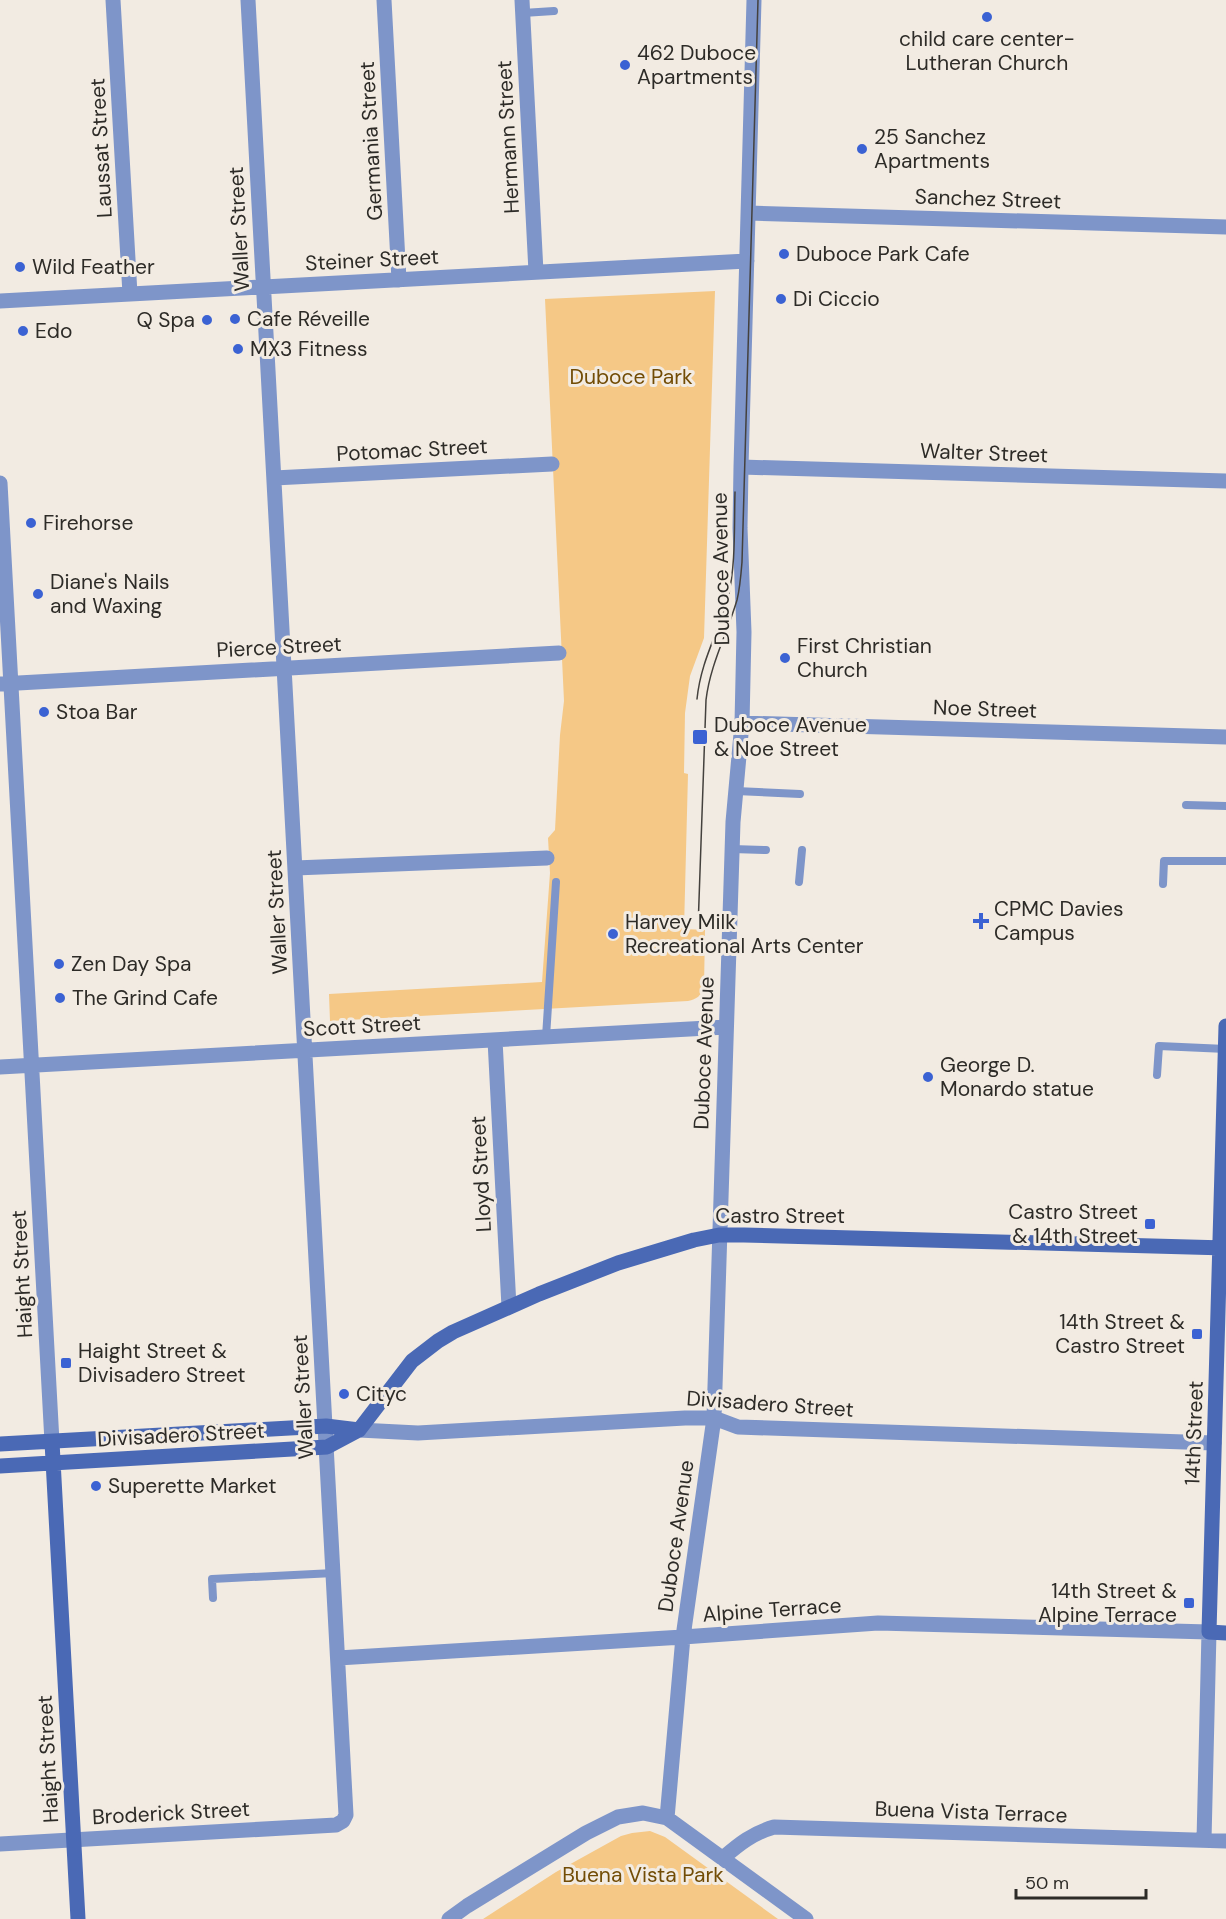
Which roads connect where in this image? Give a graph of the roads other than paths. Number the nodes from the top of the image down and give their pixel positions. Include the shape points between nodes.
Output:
1 (113, 0) edge
2 (248, 0) edge
3 (384, 0) edge
4 (754, 0) edge
5 (522, 7) edge
6 (554, 11) dead end
7 (749, 213) junction
8 (1226, 227) edge
9 (747, 261) junction
10 (536, 272) junction
11 (399, 280) junction
12 (264, 287) junction
13 (130, 294) junction
14 (0, 301) edge
15 (552, 464) dead end
16 (741, 467) junction
17 (274, 478) junction
18 (1226, 481) edge
19 (0, 483) edge
20 (559, 653) dead end
21 (284, 668) junction
22 (6, 684) edge
23 (742, 723) junction
24 (1226, 737) edge
25 (736, 791) junction
26 (800, 794) dead end
27 (1186, 804) dead end
28 (1226, 806) edge
29 (732, 849) junction
30 (766, 850) dead end
31 (802, 850) dead end
32 (547, 858) dead end
33 (1226, 861) edge
34 (295, 868) junction
35 (556, 882) dead end
36 (799, 882) dead end
37 (1163, 884) dead end
38 (1226, 1026) edge
39 (726, 1027) junction
40 (546, 1037) junction
41 (495, 1040) junction
42 (1226, 1049) edge
43 (305, 1050) junction
44 (32, 1065) junction
45 (0, 1067) edge
46 (1157, 1076) dead end
47 (719, 1235) junction
48 (1223, 1248) edge
49 (509, 1306) junction
50 (714, 1418) junction
51 (326, 1426) junction
52 (359, 1430) junction
53 (52, 1442) junction
54 (1214, 1443) junction
55 (0, 1444) edge
56 (327, 1447) junction
57 (53, 1463) junction
58 (0, 1466) edge
59 (334, 1573) junction
60 (213, 1598) dead end
61 (1209, 1632) junction
62 (1226, 1633) edge
63 (683, 1637) junction
64 (339, 1658) junction
65 (667, 1818) junction
66 (343, 1821) joint
67 (74, 1839) junction
68 (1204, 1840) junction
69 (1226, 1841) edge
70 (0, 1844) edge
71 (723, 1858) junction
72 (78, 1919) edge
73 (449, 1919) edge
74 (806, 1919) edge

1 - 13 street, Laussat Street
2 - 12 street, Waller Street
3 - 11 street, Germania Street
4 - 7 street, Duboce Avenue
5 - 6 lane
5 - 10 street, Hermann Street
7 - 8 street, Sanchez Street
7 - 9 street, Duboce Avenue
9 - 10 street, Steiner Street
9 - 16 street, Duboce Avenue
10 - 11 street, Steiner Street
11 - 12 street, Steiner Street
12 - 13 street, Steiner Street
12 - 17 street, Waller Street
13 - 14 street, Steiner Street
15 - 17 street, Potomac Street
16 - 18 street, Walter Street
16 - 23 street, Duboce Avenue
17 - 21 street, Waller Street
19 - 22 street, Haight Street
20 - 21 street, Pierce Street
21 - 22 street, Pierce Street
21 - 34 street, Waller Street
22 - 44 street, Haight Street
23 - 24 street, Noe Street
23 - 25 street, Duboce Avenue
25 - 26 lane
25 - 29 street, Duboce Avenue
27 - 28 lane
29 - 30 lane
29 - 39 street, Duboce Avenue
31 - 36 lane
32 - 34 street
33 - 37 lane via 1164,861
34 - 43 street, Waller Street
35 - 40 lane
38 - 42 main road, 14th Street
39 - 40 street, Scott Street
39 - 47 street, Duboce Avenue
40 - 41 street, Scott Street
41 - 43 street, Scott Street
41 - 49 street, Lloyd Street
42 - 46 lane via 1159,1046
42 - 48 main road, 14th Street
43 - 44 street, Scott Street
43 - 51 street, Waller Street
44 - 45 street, Scott Street
44 - 53 street, Haight Street
47 - 48 main road, Castro Street
47 - 49 main road, Castro Street via 618,1263
47 - 50 street, Duboce Avenue
48 - 54 main road, 14th Street
49 - 52 main road, Castro Street via 453,1332 424,1351
50 - 52 street, Divisadero Street via 418,1433
50 - 54 street, Divisadero Street via 738,1427
50 - 63 street, Duboce Avenue
51 - 52 main road, Divisadero Street
51 - 53 main road, Divisadero Street
51 - 56 street, Waller Street
52 - 56 main road, Divisadero Street
53 - 55 main road, Divisadero Street
53 - 57 main road, Haight Street
54 - 61 main road, 14th Street
56 - 57 main road, Divisadero Street
56 - 59 street, Waller Street
57 - 58 main road, Divisadero Street
57 - 67 main road, Haight Street
59 - 60 lane via 212,1579
59 - 64 street, Waller Street
61 - 62 main road
61 - 63 street, Alpine Terrace via 892,1623
61 - 68 street, 14th Street
63 - 64 street, Alpine Terrace
63 - 65 street, Duboce Avenue
64 - 66 street, Waller Street via 346,1802
65 - 71 street
65 - 73 street via 643,1813 618,1817
66 - 67 street, Broderick Street via 336,1825
67 - 70 street, Broderick Street
67 - 72 main road, Haight Street
68 - 69 street, Buena Vista Terrace
68 - 71 street, Buena Vista Terrace via 774,1827 742,1841
71 - 74 street

